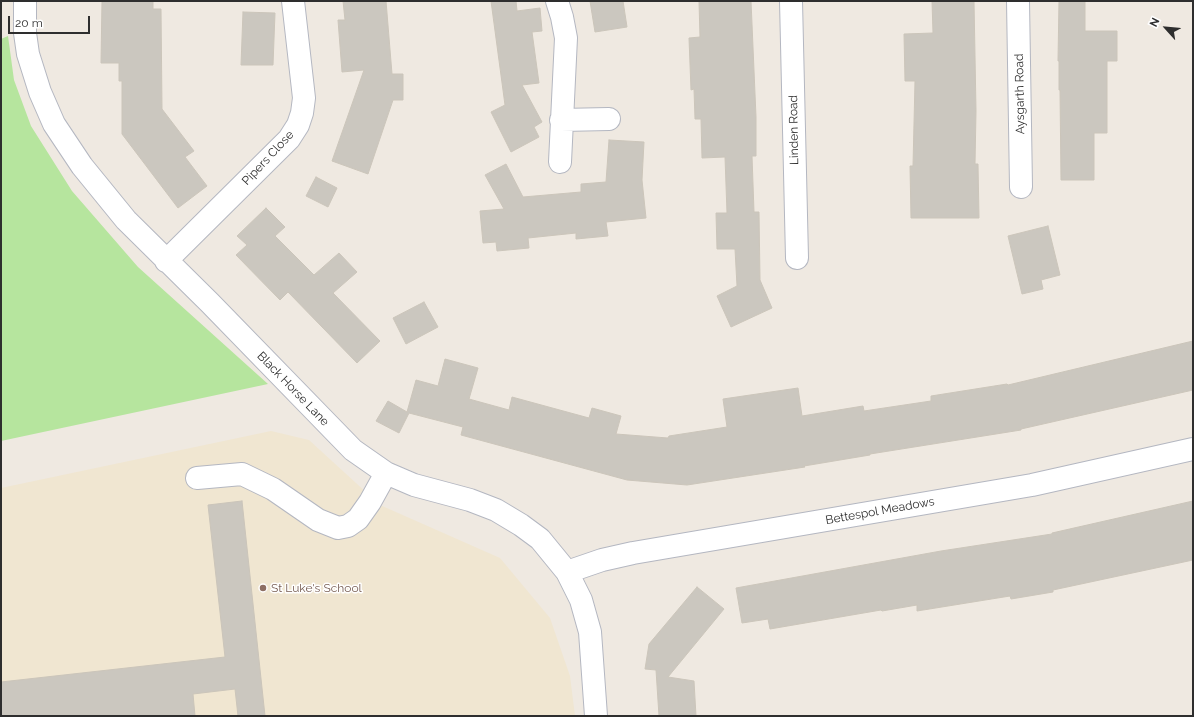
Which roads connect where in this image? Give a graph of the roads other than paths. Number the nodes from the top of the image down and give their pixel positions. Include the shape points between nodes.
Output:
1 (25, 1) edge
2 (293, 1) edge
3 (557, 1) edge
4 (791, 1) edge
5 (1018, 1) edge
6 (609, 119) dead end
7 (561, 120) junction
8 (560, 162) dead end
9 (1021, 187) dead end
10 (797, 258) dead end
11 (166, 261) junction
12 (1193, 448) edge
13 (386, 473) junction
14 (196, 478) dead end
15 (567, 572) junction
16 (596, 716) edge

1 - 11 street, Black Horse Lane via 28,54 54,124 82,166 126,220
2 - 11 street, Pipers Close via 304,98 298,125 289,139
3 - 7 street via 566,38
4 - 10 street, Linden Road
5 - 9 street, Aysgarth Road
6 - 7 street
7 - 8 street
11 - 13 street, Black Horse Lane via 353,450
12 - 15 street, Bettespol Meadows via 1032,485 633,553
13 - 14 street via 358,519 348,526 338,528 318,520 273,489 242,474
13 - 15 street, Black Horse Lane via 414,485 496,510 540,539
15 - 16 street, Black Horse Lane via 581,600 590,632

